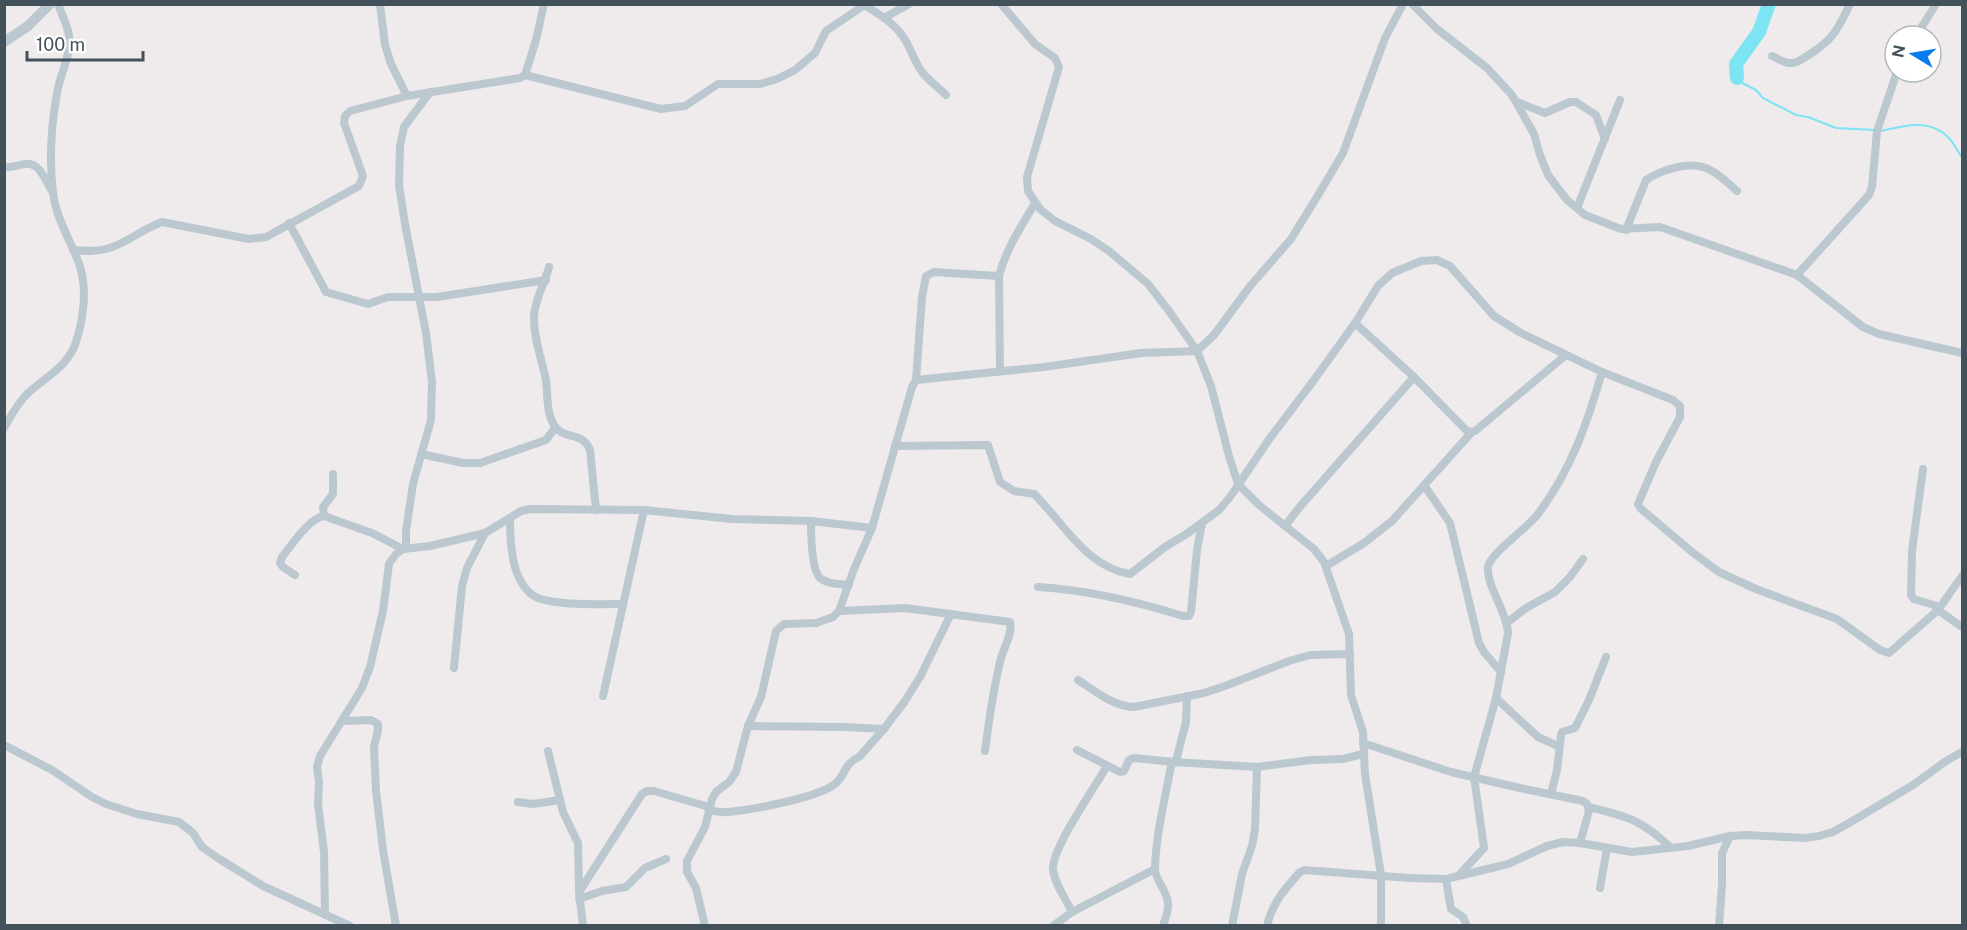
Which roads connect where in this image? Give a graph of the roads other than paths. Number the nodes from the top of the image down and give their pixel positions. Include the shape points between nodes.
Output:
1 (50, 4) edge
2 (58, 4) edge
3 (380, 4) edge
4 (544, 4) edge
5 (909, 4) edge
6 (1001, 4) edge
7 (1403, 4) edge
8 (1412, 4) edge
9 (1850, 4) edge
10 (866, 5) edge
11 (1934, 5) edge
12 (884, 18) junction
13 (1923, 24) edge
14 (4, 42) edge
15 (1772, 56) dead end
16 (525, 75) junction
17 (1893, 84) edge
18 (430, 92) junction
19 (946, 94) dead end
20 (407, 96) junction
21 (1620, 100) dead end
22 (1516, 102) junction
23 (1605, 139) junction
24 (4, 167) edge
25 (1737, 190) dead end
26 (53, 194) junction
27 (1035, 204) junction
28 (1577, 208) junction
29 (289, 223) junction
30 (1626, 230) junction
31 (73, 250) junction
32 (549, 267) dead end
33 (1797, 274) junction
34 (999, 276) junction
35 (546, 280) junction
36 (418, 298) junction
37 (1355, 323) junction
38 (1197, 351) junction
39 (1962, 353) edge
40 (1566, 355) junction
41 (1000, 372) junction
42 (1602, 372) junction
43 (1414, 377) junction
44 (916, 380) junction
45 (4, 428) edge
46 (555, 428) junction
47 (1471, 433) junction
48 (895, 446) junction
49 (421, 454) junction
50 (1923, 469) dead end
51 (333, 474) dead end
52 (1238, 484) junction
53 (1424, 485) junction
54 (596, 510) junction
55 (644, 510) junction
56 (324, 516) junction
57 (510, 518) junction
58 (811, 521) junction
59 (1202, 523) junction
60 (1285, 526) junction
61 (872, 528) junction
62 (485, 533) junction
63 (405, 549) junction
64 (1583, 559) dead end
65 (1326, 566) junction
66 (295, 575) dead end
67 (1962, 576) edge
68 (849, 585) junction
69 (1038, 587) dead end
70 (623, 604) junction
71 (1939, 609) junction
72 (839, 611) junction
73 (951, 614) junction
74 (1508, 622) junction
75 (1962, 627) edge
76 (1350, 654) junction
77 (1606, 657) dead end
78 (454, 668) dead end
79 (1501, 672) junction
80 (1078, 680) dead end
81 (603, 696) dead end
82 (1187, 696) junction
83 (1496, 698) junction
84 (342, 721) junction
85 (748, 726) junction
86 (884, 729) junction
87 (1363, 743) junction
88 (4, 745) edge
89 (1558, 746) junction
90 (1077, 750) dead end
91 (985, 751) dead end
92 (548, 752) dead end
93 (1962, 752) edge
94 (1363, 754) junction
95 (1175, 761) junction
96 (1107, 766) junction
97 (1257, 767) junction
98 (1474, 777) junction
99 (1551, 794) junction
100 (560, 800) junction
101 (518, 802) dead end
102 (1589, 807) junction
103 (709, 808) junction
104 (1730, 836) junction
105 (1580, 843) junction
106 (1607, 848) junction
107 (1671, 848) junction
108 (666, 859) dead end
109 (1155, 869) junction
110 (1381, 875) junction
111 (1460, 875) junction
112 (1446, 879) junction
113 (1600, 888) dead end
114 (579, 896) junction
115 (1072, 912) junction
116 (325, 915) junction
117 (350, 926) edge
118 (396, 926) edge
119 (583, 926) edge
120 (705, 926) edge
121 (1053, 926) edge
122 (1163, 926) edge
123 (1232, 926) edge
124 (1267, 926) edge
125 (1381, 926) edge
126 (1467, 926) edge
127 (1719, 926) edge

1 - 14 street
2 - 26 street via 69,47 57,90 52,132
3 - 20 street via 385,45
4 - 16 street
5 - 12 street
6 - 27 street via 1035,44 1055,58 1059,67 1028,177 1028,191
7 - 38 street via 1385,38 1343,153 1317,197 1291,239
8 - 22 street via 1487,68
9 - 15 street via 1837,30 1820,48 1793,64
10 - 12 street
10 - 16 street via 826,31 815,53 795,70 760,84 718,84 686,106 661,109
11 - 13 street
12 - 19 street via 899,30 924,75
16 - 18 street
17 - 33 street via 1877,130 1869,195
18 - 20 street
18 - 36 street via 404,127 400,146 399,186
20 - 29 street via 350,111 345,116 362,181 341,197
21 - 23 street
22 - 23 street via 1545,113 1576,102 1596,115
22 - 28 street via 1534,134 1548,175
23 - 28 street
24 - 26 street via 34,165
25 - 30 street via 1708,168 1674,167 1646,180
26 - 31 street
27 - 34 street via 1014,238
27 - 38 street via 1055,221 1109,251 1148,284
28 - 30 street via 1585,215
29 - 31 street via 266,237 249,239 162,222 106,249
29 - 36 street via 326,292 368,304 388,297
30 - 33 street via 1660,227
31 - 45 street via 83,280 84,305 72,352 64,365 25,396
32 - 35 street
33 - 39 street via 1863,327
34 - 41 street
34 - 44 street via 934,272 926,276
35 - 36 street
35 - 46 street via 534,316 549,415
36 - 49 street via 432,382 431,420
37 - 40 street via 1378,286 1392,273 1421,261 1437,260 1450,266 1494,316
37 - 43 street
37 - 52 street
38 - 41 street via 1141,353
38 - 52 street via 1211,386
40 - 42 street
40 - 47 street
41 - 44 street
42 - 71 street via 1680,406 1680,417 1638,504 1719,572 1837,619 1885,653
42 - 74 street via 1573,456 1555,492 1528,526 1493,556 1488,567
43 - 47 street
43 - 60 street
44 - 48 street
46 - 49 street via 546,440 480,462 463,463
46 - 54 street via 587,442
47 - 53 street
48 - 59 street via 988,445 1000,482 1014,491 1034,494 1087,553 1128,574
48 - 61 street
49 - 63 street via 408,508
50 - 71 street via 1912,551 1911,595
51 - 56 street via 333,494 323,507
52 - 59 street via 1219,510
52 - 60 street
53 - 65 street via 1392,521
53 - 79 street via 1450,524 1479,643
54 - 55 street
54 - 57 street via 530,509
55 - 58 street via 732,519
55 - 70 street
56 - 63 street
56 - 66 street via 311,522 282,558 283,567
57 - 62 street
57 - 70 street via 514,564 534,596
58 - 61 street
58 - 68 street via 815,569 820,578
59 - 69 street via 1189,616 1088,592
60 - 65 street via 1314,549
61 - 68 street
62 - 63 street
62 - 78 street via 462,586
63 - 84 street via 389,564 370,667
64 - 74 street via 1555,592
65 - 76 street via 1345,617
67 - 71 street
68 - 72 street
70 - 81 street
71 - 75 street
72 - 73 street via 905,608
72 - 85 street via 816,623 779,627 761,697
73 - 86 street via 920,677
73 - 91 street via 1007,621 1011,625 990,705
74 - 79 street
76 - 82 street via 1289,660 1225,686
76 - 87 street via 1351,695
77 - 89 street via 1575,728 1562,732
79 - 83 street
80 - 82 street via 1125,707
82 - 95 street via 1186,722
83 - 89 street via 1538,737
83 - 98 street
84 - 116 street via 317,768
84 - 118 street via 374,720 378,724 374,747 376,791
85 - 86 street
85 - 103 street via 735,772 716,792
86 - 103 street via 859,757 850,761 838,781 825,790 725,813
87 - 94 street
87 - 98 street
88 - 116 street via 106,804 179,822 217,858 263,886
89 - 99 street
90 - 96 street
92 - 100 street
93 - 104 street via 1833,832 1805,838
94 - 97 street
94 - 110 street
95 - 96 street via 1134,758 1122,772
95 - 97 street
95 - 109 street
96 - 115 street via 1064,837 1054,863 1053,871
97 - 123 street via 1253,838
98 - 99 street
98 - 111 street via 1484,848
99 - 102 street via 1583,801
100 - 101 street
100 - 114 street via 578,843
102 - 105 street
102 - 107 street via 1630,817
103 - 114 street via 654,791 642,794
103 - 120 street via 687,867
104 - 107 street
104 - 127 street via 1722,853
105 - 106 street
105 - 111 street via 1555,843 1508,864
106 - 107 street via 1632,852
106 - 113 street
108 - 114 street via 642,870 626,887
109 - 115 street
109 - 122 street via 1168,901
110 - 112 street
110 - 124 street via 1304,870 1273,905
110 - 125 street
111 - 112 street
112 - 126 street via 1451,909
114 - 119 street
115 - 121 street
116 - 117 street

